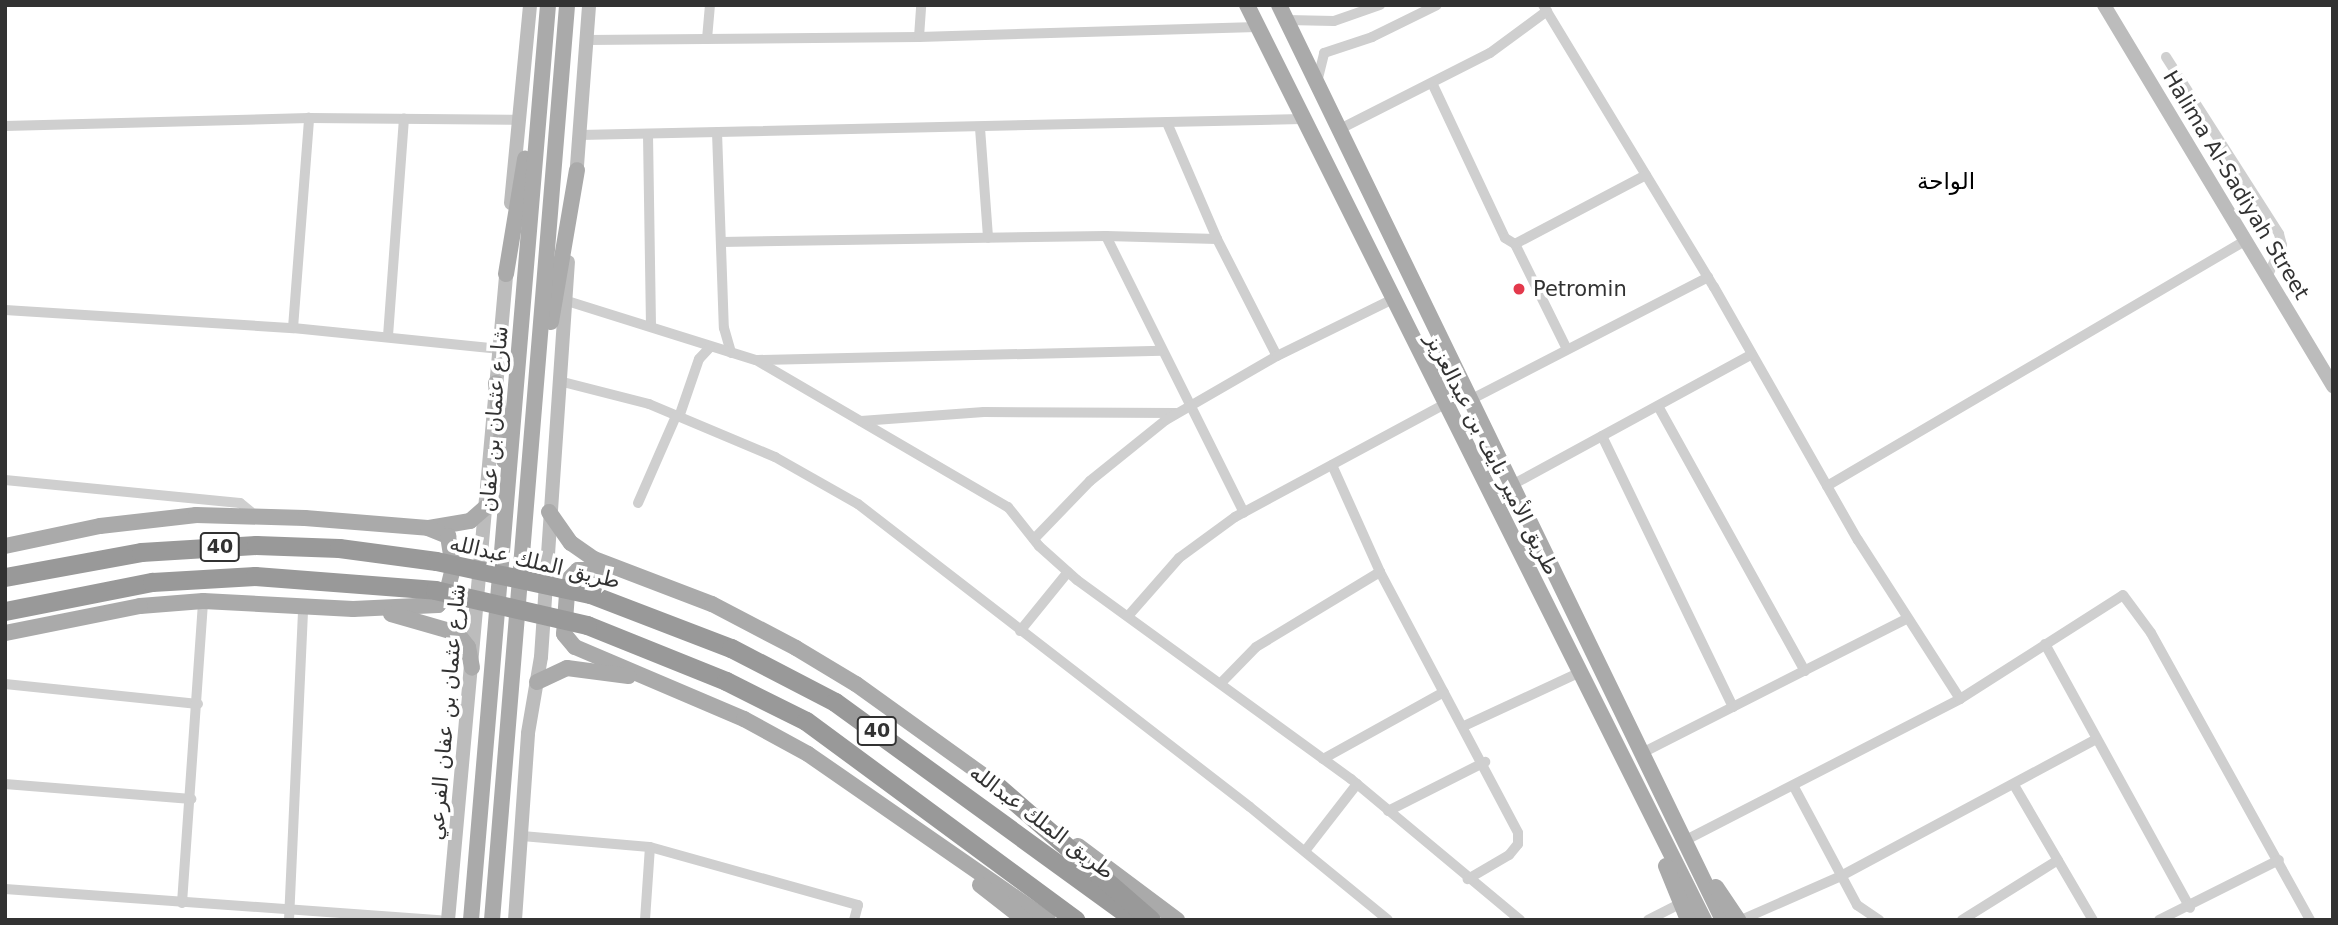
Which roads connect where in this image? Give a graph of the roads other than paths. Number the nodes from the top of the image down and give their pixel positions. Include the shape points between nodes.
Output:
1 (530, 5) edge
2 (548, 5) edge
3 (567, 5) edge
4 (589, 5) edge
5 (710, 5) edge
6 (921, 5) edge
7 (1247, 5) edge
8 (1437, 5) edge
9 (2104, 5) edge
10 (1374, 6) edge
11 (1545, 8) edge
12 (1283, 13) edge
13 (1257, 27) junction
14 (919, 37) junction
15 (545, 39) junction
16 (707, 39) junction
17 (587, 40) junction
18 (2166, 57) dead end
19 (1317, 82) junction
20 (1433, 85) junction
21 (309, 118) junction
22 (404, 119) junction
23 (1302, 119) junction
24 (518, 120) junction
25 (1168, 125) junction
26 (5, 126) edge
27 (979, 128) junction
28 (1340, 129) junction
29 (717, 132) junction
30 (580, 135) junction
31 (648, 135) junction
32 (576, 170) junction
33 (1646, 175) junction
34 (1106, 236) junction
35 (988, 238) junction
36 (1217, 239) junction
37 (2245, 241) junction
38 (721, 242) junction
39 (1516, 244) junction
40 (506, 274) junction
41 (2267, 276) junction
42 (1708, 277) junction
43 (564, 300) junction
44 (1391, 300) junction
45 (5, 310) edge
46 (651, 326) junction
47 (293, 328) junction
48 (388, 336) junction
49 (710, 346) junction
50 (500, 349) junction
51 (1567, 349) junction
52 (1162, 351) junction
53 (731, 353) junction
54 (1752, 354) junction
55 (1277, 356) junction
56 (756, 360) junction
57 (559, 381) junction
58 (496, 383) junction
59 (2333, 386) edge
60 (1470, 400) junction
61 (1443, 405) junction
62 (1189, 407) junction
63 (1658, 407) junction
64 (1179, 413) junction
65 (677, 416) junction
66 (861, 421) junction
67 (534, 428) junction
68 (1602, 436) junction
69 (1332, 465) junction
70 (5, 480) edge
71 (1512, 485) junction
72 (1827, 486) junction
73 (509, 503) junction
74 (638, 503) dead end
75 (486, 506) junction
76 (549, 512) junction
77 (1244, 513) junction
78 (256, 516) junction
79 (428, 528) junction
80 (1034, 539) junction
81 (5, 546) edge
82 (1068, 572) junction
83 (1380, 572) junction
84 (5, 577) edge
85 (649, 580) junction
86 (203, 601) junction
87 (303, 607) junction
88 (354, 609) junction
89 (5, 611) edge
90 (1129, 615) junction
91 (1906, 619) junction
92 (1020, 631) junction
93 (5, 633) edge
94 (2045, 644) junction
95 (472, 668) junction
96 (1805, 671) junction
97 (1578, 673) junction
98 (654, 681) junction
99 (537, 682) junction
100 (1221, 683) junction
101 (5, 684) edge
102 (1444, 692) junction
103 (1960, 699) junction
104 (198, 704) junction
105 (1733, 707) junction
106 (1464, 726) junction
107 (2095, 740) junction
108 (1644, 752) junction
109 (1323, 759) junction
110 (1485, 762) junction
111 (837, 774) junction
112 (990, 780) junction
113 (5, 785) edge
114 (1357, 785) junction
115 (2014, 785) junction
116 (1794, 787) junction
117 (191, 799) junction
118 (1641, 802) junction
119 (1388, 811) junction
120 (522, 836) junction
121 (1684, 841) junction
122 (650, 847) junction
123 (1305, 851) junction
124 (1694, 859) junction
125 (2058, 860) junction
126 (2279, 860) junction
127 (1841, 876) junction
128 (1468, 879) junction
129 (5, 889) edge
130 (182, 903) junction
131 (1681, 903) junction
132 (2190, 908) junction
133 (289, 916) edge
134 (440, 920) edge
135 (448, 920) edge
136 (471, 920) edge
137 (492, 920) edge
138 (515, 920) edge
139 (645, 920) edge
140 (854, 920) edge
141 (1025, 920) edge
142 (1048, 920) edge
143 (1076, 920) edge
144 (1135, 920) edge
145 (1151, 920) edge
146 (1177, 920) edge
147 (1388, 920) edge
148 (1520, 920) edge
149 (1648, 920) edge
150 (1688, 920) edge
151 (1704, 920) edge
152 (1724, 920) edge
153 (1739, 920) edge
154 (1879, 920) edge
155 (1962, 920) edge
156 (2093, 920) edge
157 (2159, 920) edge
158 (2310, 920) edge

1 - 24 main road, شارع عثمان بن عفان الفرعي
2 - 15 main road, شارع عثمان بن عفان
3 - 67 main road, شارع عثمان بن عفان
4 - 17 main road
5 - 16 street
6 - 14 street
7 - 13 main road, طريق الأمير نايف بن عبدالعزيز
8 - 19 street via 1372,37 1324,53
9 - 37 main road, Halima Al-Sadiyah Street
10 - 12 street via 1334,20
11 - 20 street via 1490,53
11 - 33 street
12 - 19 main road, طريق الأمير نايف بن عبدالعزيز
13 - 14 street
13 - 23 main road, طريق الأمير نايف بن عبدالعزيز
14 - 16 street
15 - 40 main road
15 - 73 main road, شارع عثمان بن عفان
16 - 17 street
17 - 30 main road
18 - 41 street via 2279,234 2281,244
19 - 28 main road, طريق الأمير نايف بن عبدالعزيز
20 - 28 street
20 - 39 street via 1506,238
21 - 22 street
21 - 26 street
21 - 47 street
22 - 24 street
22 - 48 street
23 - 25 street
23 - 44 main road, طريق الأمير نايف بن عبدالعزيز
24 - 40 main road, شارع عثمان بن عفان الفرعي
25 - 27 street
25 - 36 street
27 - 29 street
27 - 35 street
28 - 60 main road, طريق الأمير نايف بن عبدالعزيز
29 - 31 street
29 - 38 street
30 - 31 street
30 - 32 main road
31 - 46 street
32 - 43 main road
32 - 67 main road
33 - 39 street
33 - 42 street
34 - 35 street
34 - 36 street
34 - 52 street
35 - 38 street
36 - 55 street
37 - 41 main road, Halima Al-Sadiyah Street
37 - 72 street
38 - 53 street via 724,328
39 - 51 street
40 - 50 main road, شارع عثمان بن عفان الفرعي
41 - 59 main road, Halima Al-Sadiyah Street
42 - 51 street
42 - 54 street
43 - 46 street
43 - 57 main road
44 - 55 street
44 - 61 main road, طريق الأمير نايف بن عبدالعزيز
45 - 47 street
46 - 49 street
47 - 48 street
48 - 50 street
49 - 53 street
49 - 65 street via 699,359
50 - 58 main road, شارع عثمان بن عفان الفرعي
51 - 60 street
52 - 56 street
52 - 62 street
53 - 56 street
54 - 63 street
54 - 72 street
55 - 62 street
56 - 66 street
57 - 65 street
57 - 76 main road
58 - 73 main road
58 - 75 main road, شارع عثمان بن عفان الفرعي
60 - 71 main road, طريق الأمير نايف بن عبدالعزيز
61 - 69 street
61 - 97 main road, طريق الأمير نايف بن عبدالعزيز
62 - 64 street
62 - 77 street
63 - 68 street
63 - 96 street
64 - 66 street via 984,412
64 - 80 street via 1090,481
65 - 74 street
65 - 92 street via 775,457 858,504
66 - 80 street via 1008,507
67 - 137 main road, شارع عثمان بن عفان
68 - 71 street
68 - 105 street
69 - 77 street
69 - 83 street
70 - 78 street via 240,503
71 - 108 main road, طريق الأمير نايف بن عبدالعزيز
72 - 91 street
73 - 136 main road, شارع عثمان بن عفان
75 - 79 main road via 470,520
75 - 95 main road, شارع عثمان بن عفان الفرعي
76 - 85 main road via 571,543 594,559
76 - 99 main road
77 - 90 street via 1179,558
78 - 79 main road
78 - 81 main road via 196,515 100,526
79 - 88 main road via 448,536 453,548 446,596 438,606
80 - 82 street
82 - 90 street
82 - 92 street
83 - 100 street via 1256,647
83 - 102 street
84 - 144 highway, طريق الملك عبدالله / 40, bridge via 141,552 256,545 340,548 436,562 590,594 731,648 835,702
85 - 98 main road via 594,568 578,570 568,580 564,634 575,647
85 - 112 main road via 712,604 796,648 867,691
86 - 87 main road
86 - 93 main road via 140,606
86 - 104 street
87 - 88 main road
87 - 133 street
88 - 95 main road via 434,624 457,634 468,647
89 - 143 highway, 40, bridge via 152,582 255,576 435,590 587,625 715,676 806,721
90 - 100 street
91 - 96 street
91 - 103 street
92 - 123 street
94 - 103 street
94 - 107 street
94 - 126 street via 2123,595 2151,633
95 - 135 main road, شارع عثمان بن عفان الفرعي
96 - 105 street
97 - 106 street
97 - 118 main road, طريق الأمير نايف بن عبدالعزيز
98 - 99 main road via 567,668
98 - 111 main road via 744,719
99 - 120 main road via 528,733
100 - 109 street
101 - 104 street
102 - 106 street
102 - 109 street
103 - 116 street
104 - 117 street
105 - 108 street
106 - 110 street
107 - 115 street
107 - 132 street
108 - 121 main road, طريق الأمير نايف بن عبدالعزيز
109 - 114 street
110 - 119 street
110 - 128 street via 1518,833 1518,844 1509,855
111 - 141 main road
111 - 142 main road
112 - 145 highway
112 - 146 main road
113 - 117 street
114 - 119 street
114 - 123 street
115 - 125 street
115 - 127 street
116 - 121 street
116 - 127 street
117 - 130 street
118 - 131 main road
118 - 151 main road, طريق الأمير نايف بن عبدالعزيز
119 - 128 street
120 - 122 street
120 - 138 main road
121 - 124 main road, طريق الأمير نايف بن عبدالعزيز
122 - 139 street
122 - 140 street via 858,905
123 - 147 street
124 - 152 main road, طريق الأمير نايف بن عبدالعزيز
124 - 153 main road
125 - 155 street
125 - 156 street
126 - 132 street
126 - 158 street
127 - 153 street
127 - 154 street via 1857,905
128 - 148 street
129 - 130 street
130 - 133 street
131 - 149 street
131 - 150 main road
132 - 157 street
133 - 134 street

